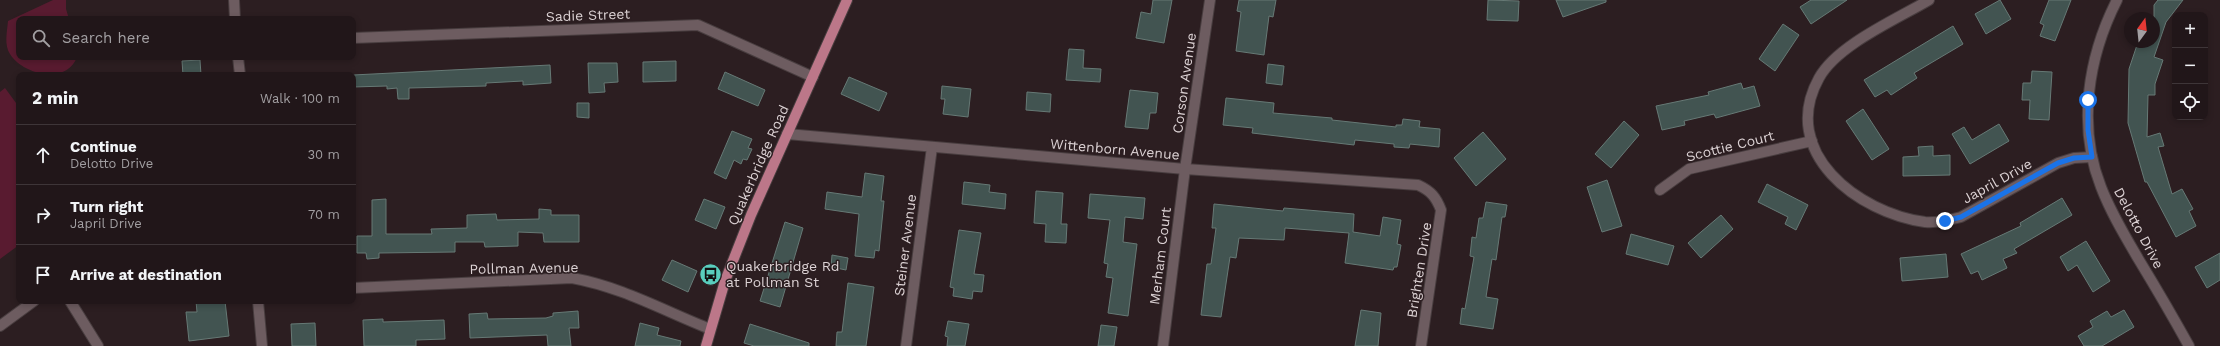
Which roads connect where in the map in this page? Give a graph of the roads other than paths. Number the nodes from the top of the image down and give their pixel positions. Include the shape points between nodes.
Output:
1 (234, 0) edge
2 (847, 0) edge
3 (1210, 0) edge
4 (1929, 0) edge
5 (2118, 0) edge
6 (235, 16) edge
7 (356, 38) edge
8 (238, 60) edge
9 (240, 72) edge
10 (813, 77) junction
11 (787, 134) junction
12 (1812, 141) junction
13 (932, 147) junction
14 (2092, 157) junction
15 (1185, 169) junction
16 (1660, 190) dead end
17 (1436, 199) joint
18 (356, 288) edge
19 (30, 304) edge
20 (72, 304) edge
21 (258, 304) edge
22 (0, 326) edge
23 (710, 329) junction
24 (98, 346) edge
25 (262, 346) edge
26 (706, 346) edge
27 (906, 346) edge
28 (1163, 346) edge
29 (1422, 346) edge
30 (2189, 346) edge

1 - 6 street
2 - 10 main road, Quakerbridge Road
3 - 15 street, Corson Avenue
4 - 12 street, Japril Drive via 1843,50 1830,62 1812,93 1809,112
5 - 14 street, Delotto Drive via 2099,43 2091,73 2088,130
7 - 10 street, Sadie Street via 698,25
8 - 9 street
10 - 11 main road, Quakerbridge Road
11 - 13 street, Wittenborn Avenue
11 - 23 main road, Quakerbridge Road via 751,215 725,281
12 - 14 street, Japril Drive via 1822,163 1842,185 1884,210 1926,222 1961,217 2058,163 2074,158
12 - 16 street, Scottie Court via 1689,169
13 - 15 street, Wittenborn Avenue
13 - 27 street, Steiner Avenue
14 - 30 street, Delotto Drive via 2113,214
15 - 17 street, Wittenborn Avenue via 1418,185 1429,190
15 - 28 street, Merham Court
17 - 29 street, Brighten Drive via 1441,210 1441,221
18 - 23 street, Pollman Avenue via 572,278 596,282 629,293
19 - 22 street
20 - 24 street
21 - 25 street
23 - 26 main road, Quakerbridge Road

